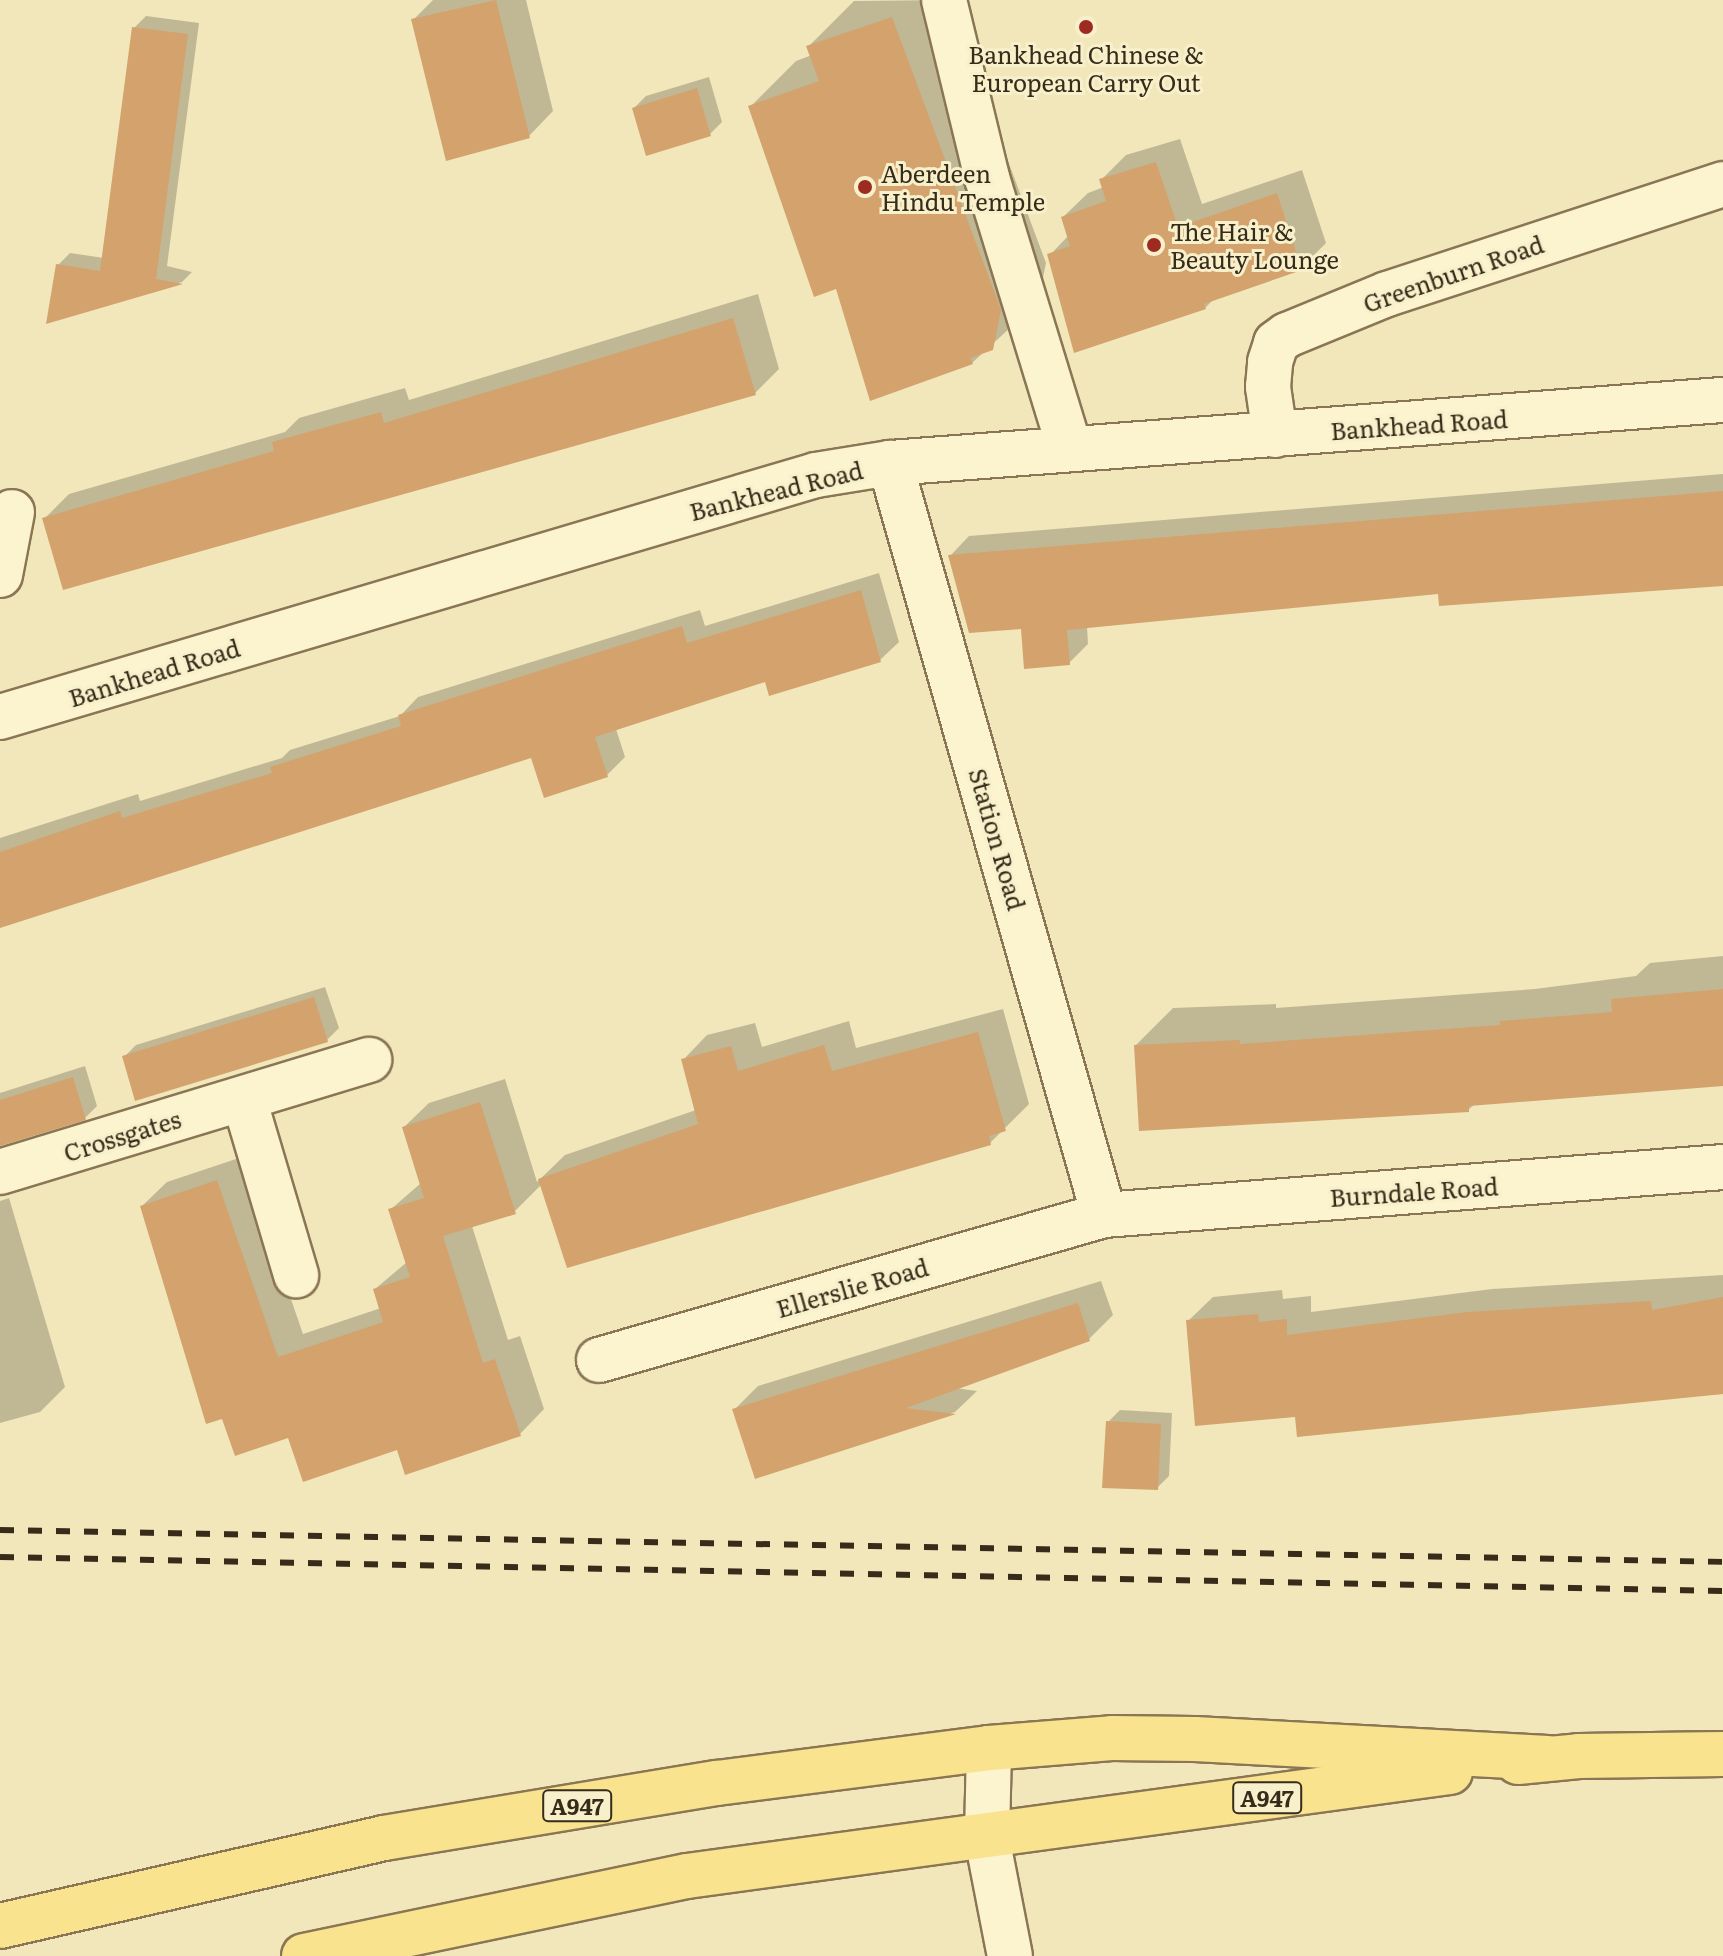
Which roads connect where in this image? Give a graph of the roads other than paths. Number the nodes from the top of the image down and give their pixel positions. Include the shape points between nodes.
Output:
1 (944, 0) edge
2 (1723, 184) edge
3 (1723, 400) edge
4 (1275, 435) junction
5 (1070, 449) junction
6 (890, 463) junction
7 (12, 512) dead end
8 (0, 575) edge
9 (0, 717) edge
10 (369, 1060) dead end
11 (244, 1099) junction
12 (1723, 1167) edge
13 (0, 1172) edge
14 (1104, 1215) junction
15 (296, 1275) dead end
16 (599, 1360) dead end
17 (989, 1748) junction
18 (1723, 1754) edge
19 (1547, 1758) junction
20 (987, 1838) junction
21 (0, 1926) edge
22 (304, 1956) edge
23 (1010, 1956) edge

1 - 5 street via 987,178
2 - 4 street, Greenburn Road via 1387,294 1287,335 1276,343 1270,362
3 - 4 street, Bankhead Road
4 - 5 street, Bankhead Road
5 - 6 street, Bankhead Road
6 - 9 street, Bankhead Road via 800,479
6 - 14 street, Station Road
7 - 8 street
10 - 11 street, Crossgates
11 - 13 street, Crossgates
11 - 15 street
12 - 14 street, Burndale Road
14 - 16 street, Ellerslie Road
17 - 19 main road, A947 via 1112,1738 1195,1739
17 - 20 street
17 - 21 main road, A947 via 717,1783 384,1838
18 - 19 main road, A947
19 - 20 main road, A947
20 - 22 main road, A947 via 687,1876
20 - 23 street

